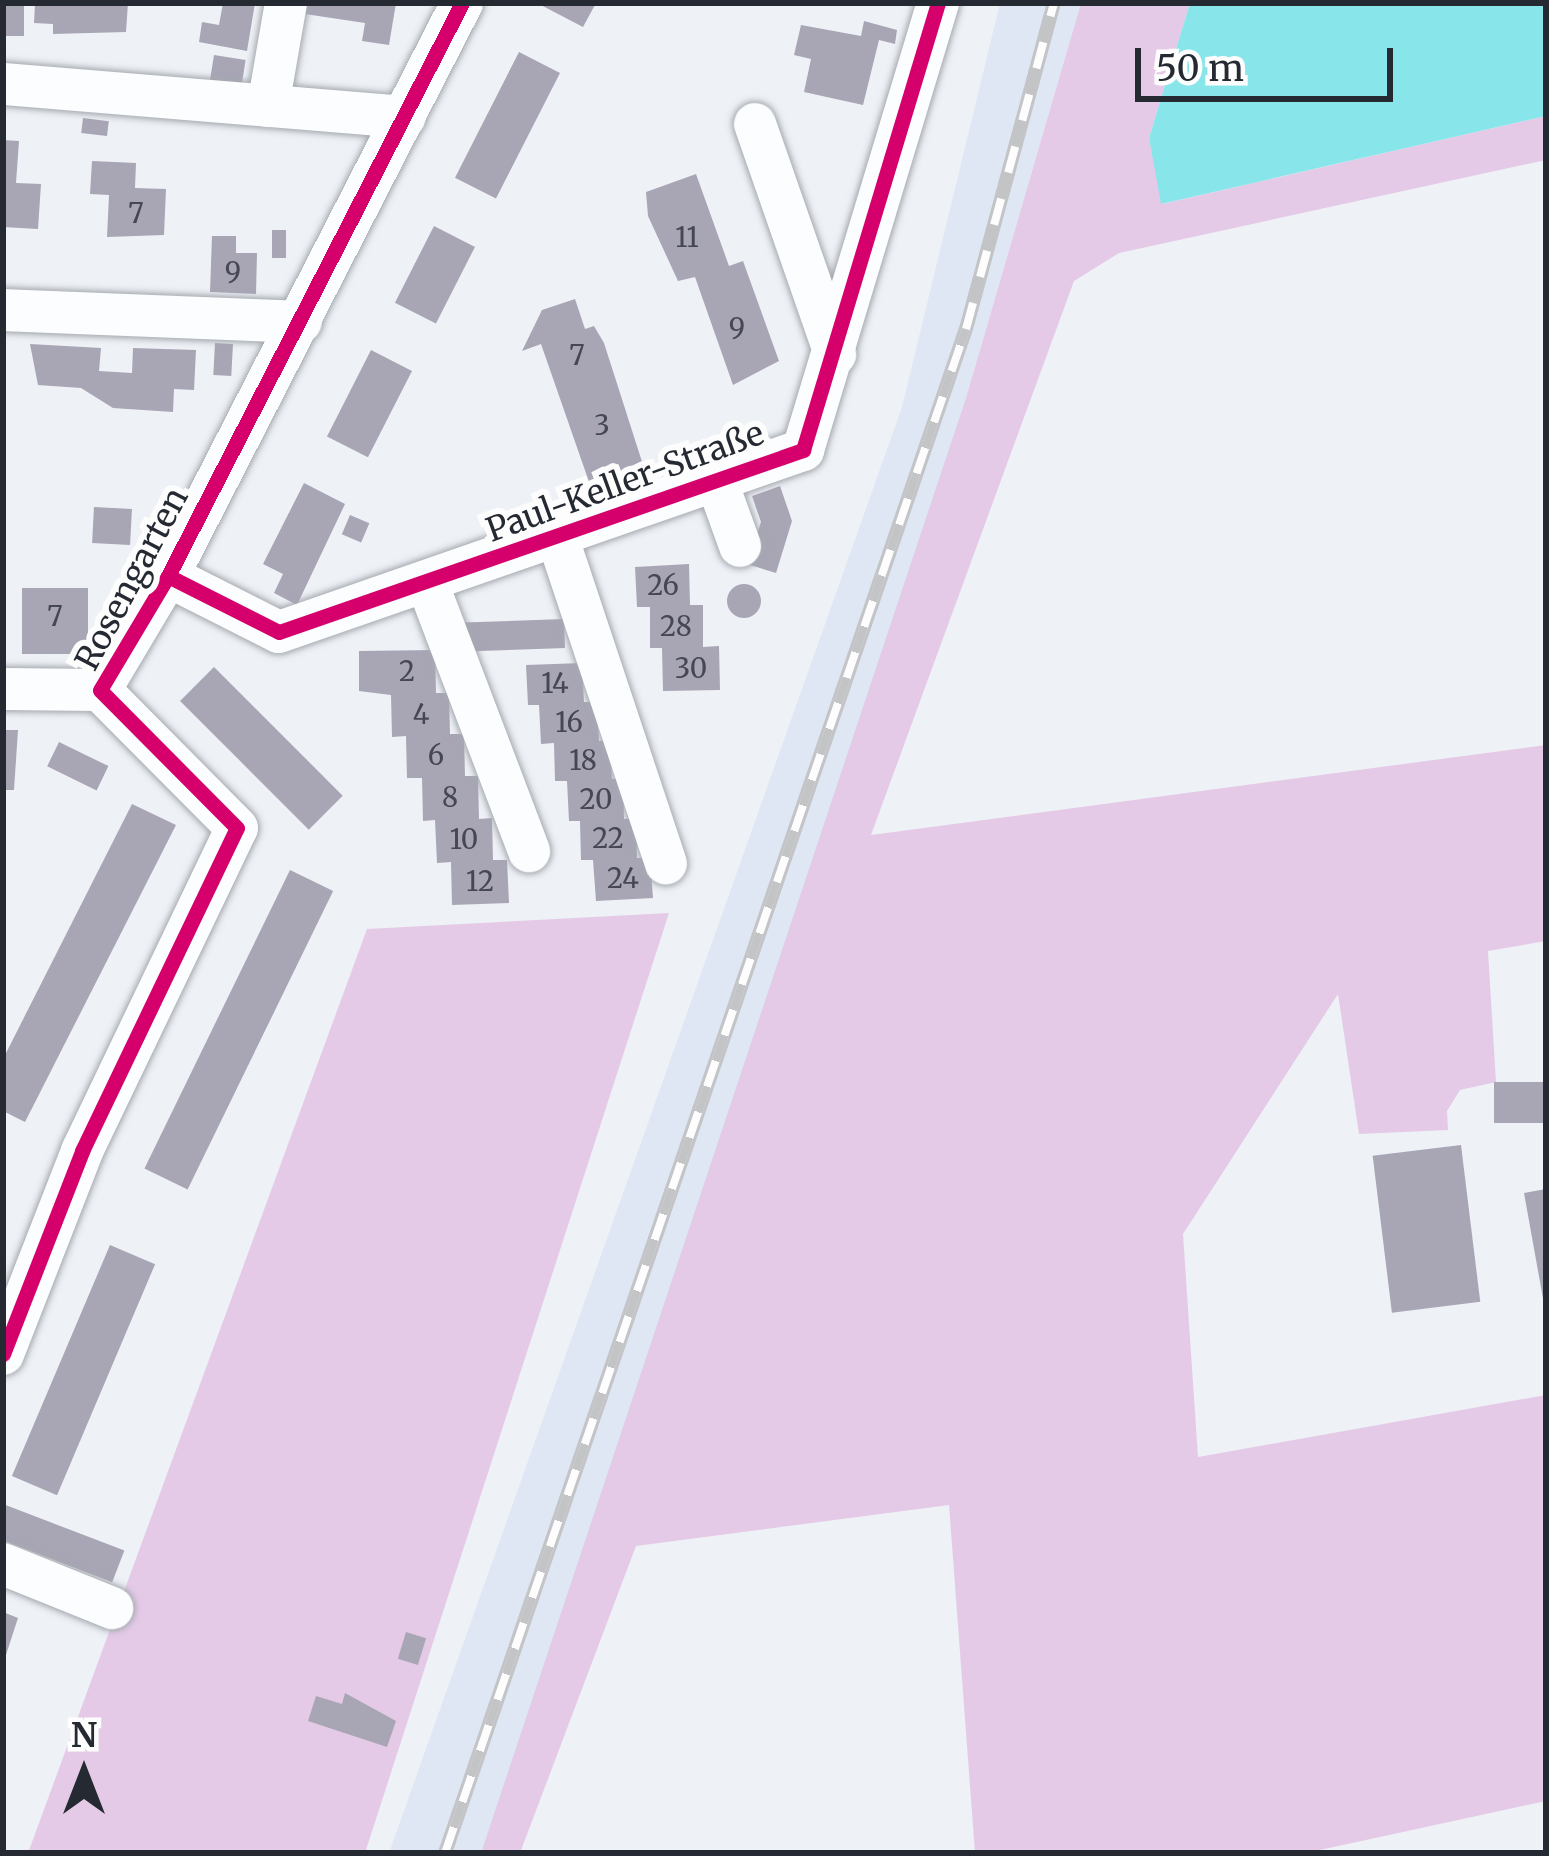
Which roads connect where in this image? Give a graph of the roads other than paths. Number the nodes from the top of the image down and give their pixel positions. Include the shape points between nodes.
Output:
1 (286, 3) edge
2 (462, 3) edge
3 (938, 3) edge
4 (3, 84) edge
5 (268, 106) junction
6 (405, 117) junction
7 (755, 124) dead end
8 (3, 310) edge
9 (301, 322) junction
10 (835, 354) junction
11 (717, 482) junction
12 (558, 539) junction
13 (740, 546) dead end
14 (169, 576) junction
15 (428, 585) junction
16 (3, 688) edge
17 (100, 690) junction
18 (529, 850) dead end
19 (666, 863) dead end
20 (3, 1354) edge
21 (3, 1564) edge
22 (112, 1608) dead end

1 - 5 street
2 - 6 street, Rosengarten
3 - 10 street, Paul-Keller-Straße
4 - 5 street
5 - 6 street
6 - 9 street, Rosengarten
7 - 10 street
8 - 9 street
9 - 14 street, Rosengarten
10 - 11 street, Paul-Keller-Straße via 803,450
11 - 12 street, Paul-Keller-Straße
11 - 13 street
12 - 15 street, Paul-Keller-Straße
12 - 19 street, Paul-Keller-Straße
14 - 15 street, Paul-Keller-Straße via 279,632
14 - 17 street, Rosengarten
15 - 18 street
16 - 17 street
17 - 20 street, Rosengarten via 237,828 82,1151
21 - 22 street

